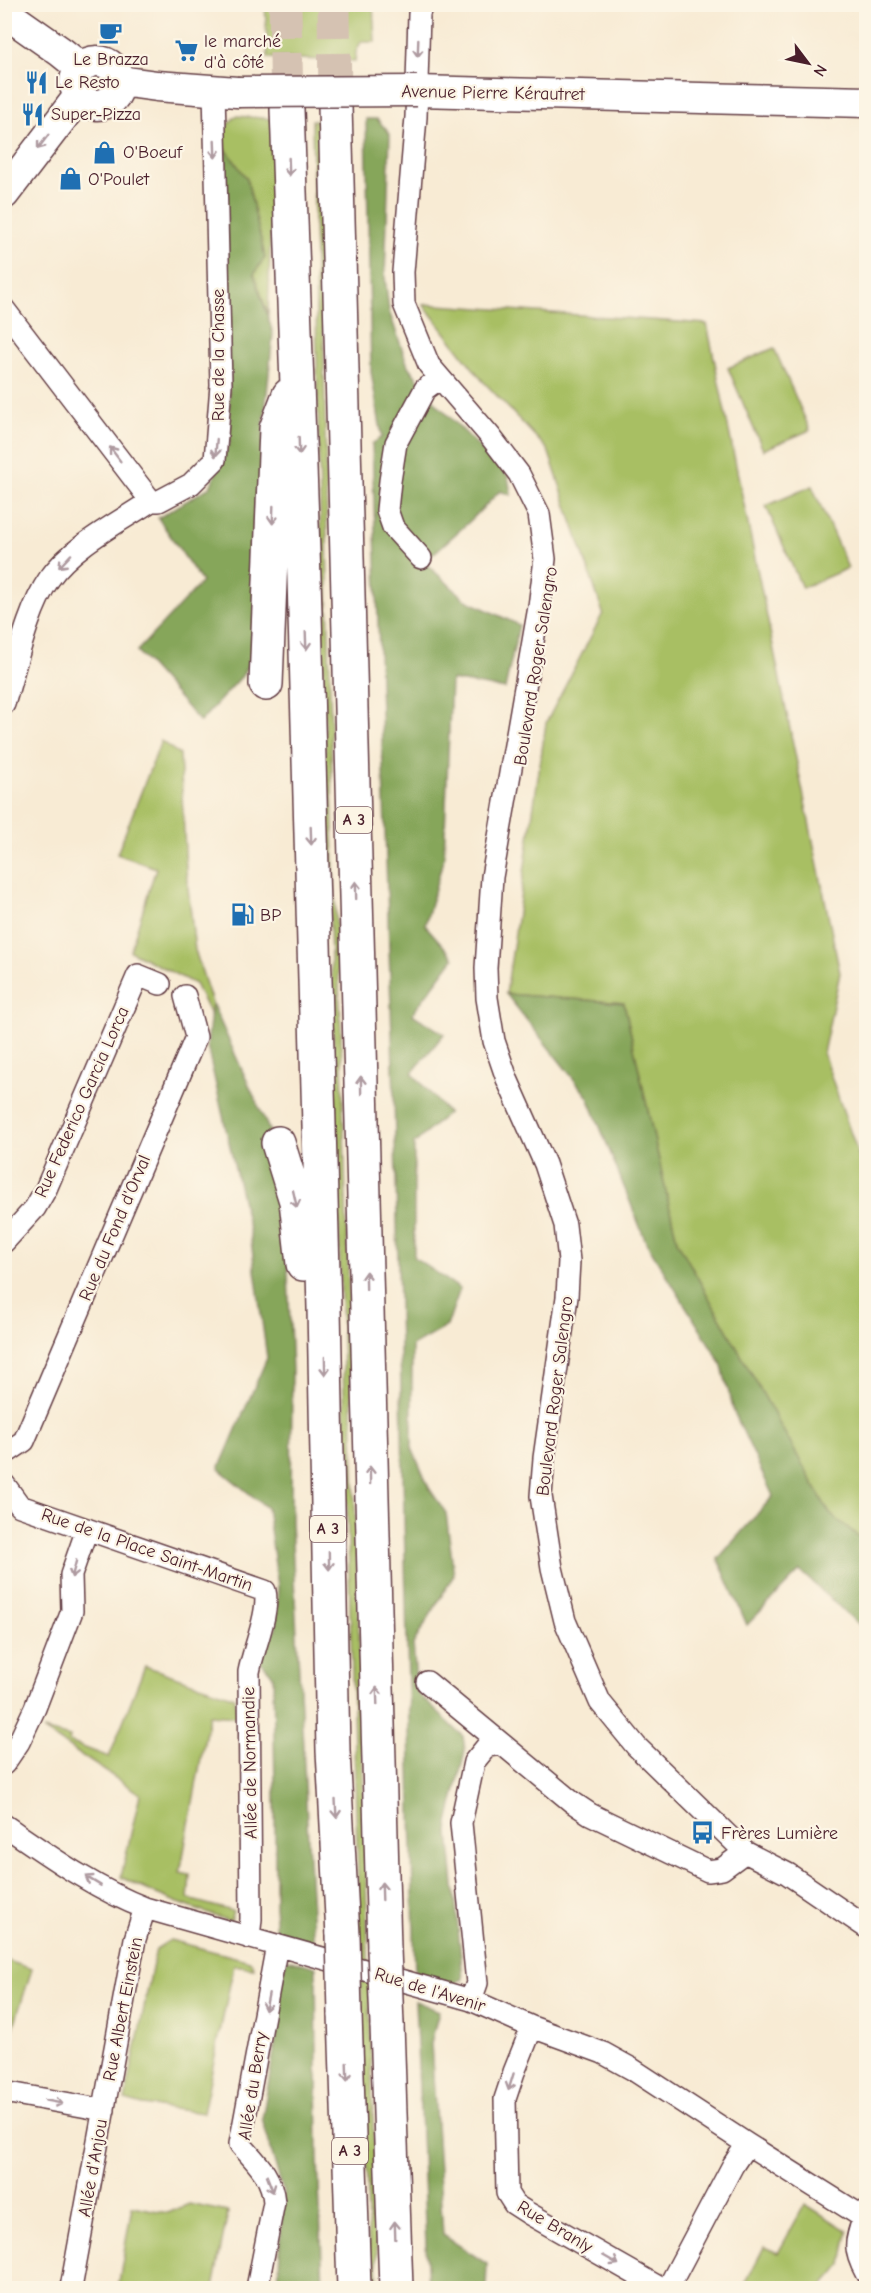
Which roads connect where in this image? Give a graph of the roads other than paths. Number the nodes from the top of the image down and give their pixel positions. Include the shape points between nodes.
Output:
1 (422, 4) edge
2 (4, 12) edge
3 (80, 82) junction
4 (226, 91) junction
5 (417, 91) junction
6 (867, 102) edge
7 (335, 106) tunnel mouth
8 (287, 109) tunnel mouth
9 (4, 194) edge
10 (4, 309) edge
11 (297, 376) junction
12 (440, 378) junction
13 (151, 501) junction
14 (421, 558) dead end
15 (266, 684) dead end
16 (4, 704) edge
17 (160, 984) dead end
18 (185, 996) dead end
19 (278, 1143) dead end
20 (4, 1242) edge
21 (324, 1308) junction
22 (7, 1449) edge
23 (4, 1484) edge
24 (87, 1529) junction
25 (265, 1592) joint
26 (427, 1682) dead end
27 (502, 1744) junction
28 (4, 1764) edge
29 (4, 1825) edge
30 (745, 1852) junction
31 (144, 1908) junction
32 (867, 1927) edge
33 (249, 1938) junction
34 (277, 1945) junction
35 (471, 2000) junction
36 (532, 2027) junction
37 (4, 2092) edge
38 (104, 2110) junction
39 (747, 2144) junction
40 (865, 2218) edge
41 (867, 2273) edge
42 (71, 2289) edge
43 (257, 2289) edge
44 (354, 2289) edge
45 (396, 2289) edge
46 (660, 2289) edge
47 (668, 2289) edge

1 -> 5 street, Boulevard Roger Salengro
2 - 3 main road via 62,52
3 - 4 main road, Avenue Pierre Kérautret via 90,62 100,61 109,64 120,81
3 -> 9 main road
4 - 5 main road, Avenue Pierre Kérautret, bridge
4 -> 13 street, Rue de la Chasse via 221,385 214,460 191,484 159,501
5 - 6 main road, Avenue Pierre Kérautret
5 - 12 street, Boulevard Roger Salengro via 404,304 429,365
45 -> 7 highway, A 3, bridge
8 -> 11 highway, A 3
13 -> 10 street
11 -> 15 highway via 276,429
11 -> 21 highway, A 3
12 - 14 street via 425,389 396,443 390,481 387,510 393,526
12 - 30 street, Boulevard Roger Salengro via 460,402 495,423 529,468 548,513 553,559 501,882 492,886 486,968 494,1041 558,1197 568,1249 567,1297 541,1496 552,1568 565,1621 600,1702 636,1746
13 -> 16 street, Rue de la Chasse via 74,553 50,578 35,605
17 - 20 street, Rue Federico Garcia Lorca via 138,975 46,1189 35,1208
18 - 22 street, Rue du Fond d'Orval via 196,1037 24,1441
19 -> 21 highway via 296,1201 303,1269
21 -> 44 highway, A 3, bridge via 333,1751
22 - 23 street via 13,1470
23 - 24 street, Rue de la Place Saint-Martin via 20,1506
24 - 25 street, Rue de la Place Saint-Martin
24 -> 28 street via 71,1575 72,1611 35,1708
25 - 33 street, Allée de Normandie via 267,1602 249,1672
26 - 27 street
27 - 30 street via 590,1814 708,1871 722,1869
27 - 35 street via 487,1746 474,1762 461,1822 477,1983
31 -> 29 street, Rue de l'Avenir via 102,1887
30 - 32 street, Boulevard Roger Salengro via 798,1880
31 - 33 street, Rue de l'Avenir
31 - 38 street, Rue Albert Einstein
33 - 34 street, Rue de l'Avenir
34 - 35 street, Rue de l'Avenir
34 -> 43 street, Allée du Berry via 240,2144 273,2187 274,2202
35 - 36 street, Rue de l'Avenir
36 - 39 street, Rue de l'Avenir via 603,2053
36 -> 46 street, Rue Branly via 506,2099 507,2193 514,2204 528,2213
37 -> 38 street, Allée d'Anjou
38 - 42 street, Allée d'Anjou
39 - 40 street, Rue de l'Avenir
39 - 47 street
40 - 41 street via 856,2241 859,2260

